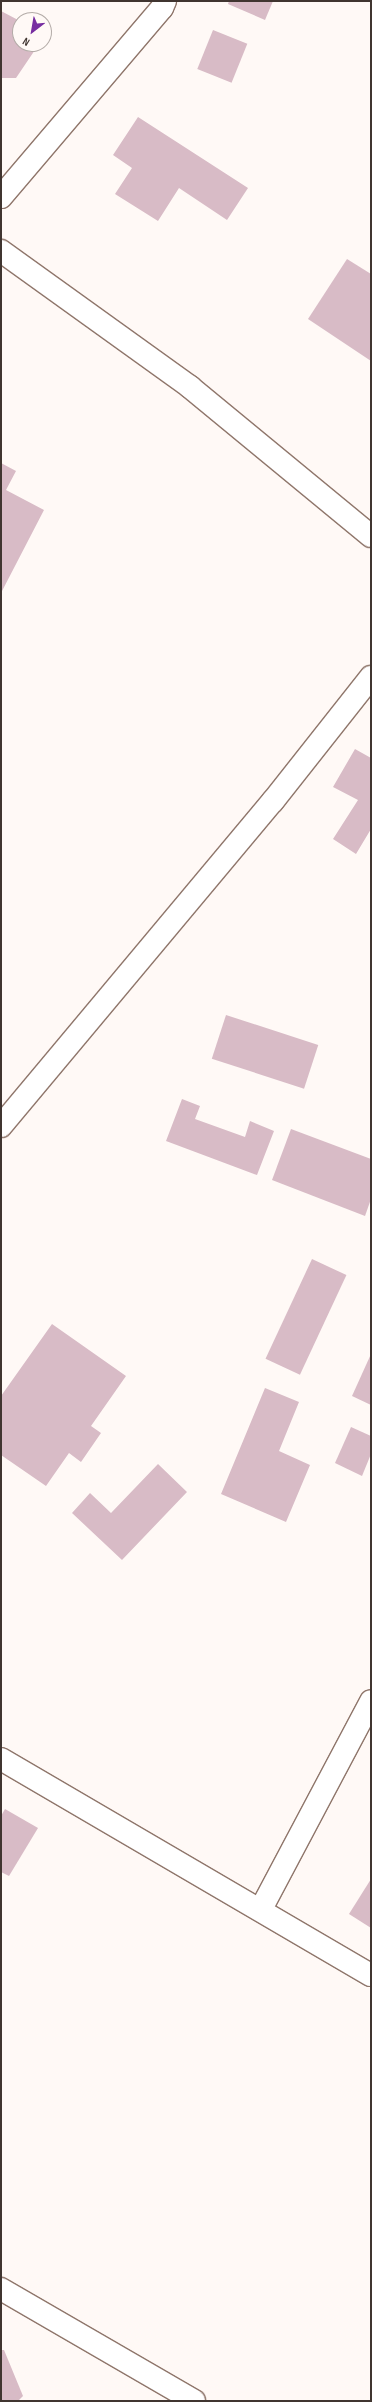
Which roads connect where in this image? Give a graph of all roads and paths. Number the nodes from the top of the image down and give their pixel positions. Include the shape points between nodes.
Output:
1 (165, 1) edge
2 (1, 197) edge
3 (1, 251) edge
4 (371, 536) edge
5 (371, 677) edge
6 (1, 1126) edge
7 (371, 1701) edge
8 (1, 1760) edge
9 (261, 1909) junction
10 (371, 1975) edge
11 (1, 2289) edge
12 (194, 2401) edge

1 - 2 street via 162,8
3 - 4 street via 190,387
5 - 6 street via 268,808
7 - 9 street
8 - 9 street
9 - 10 street
11 - 12 street

